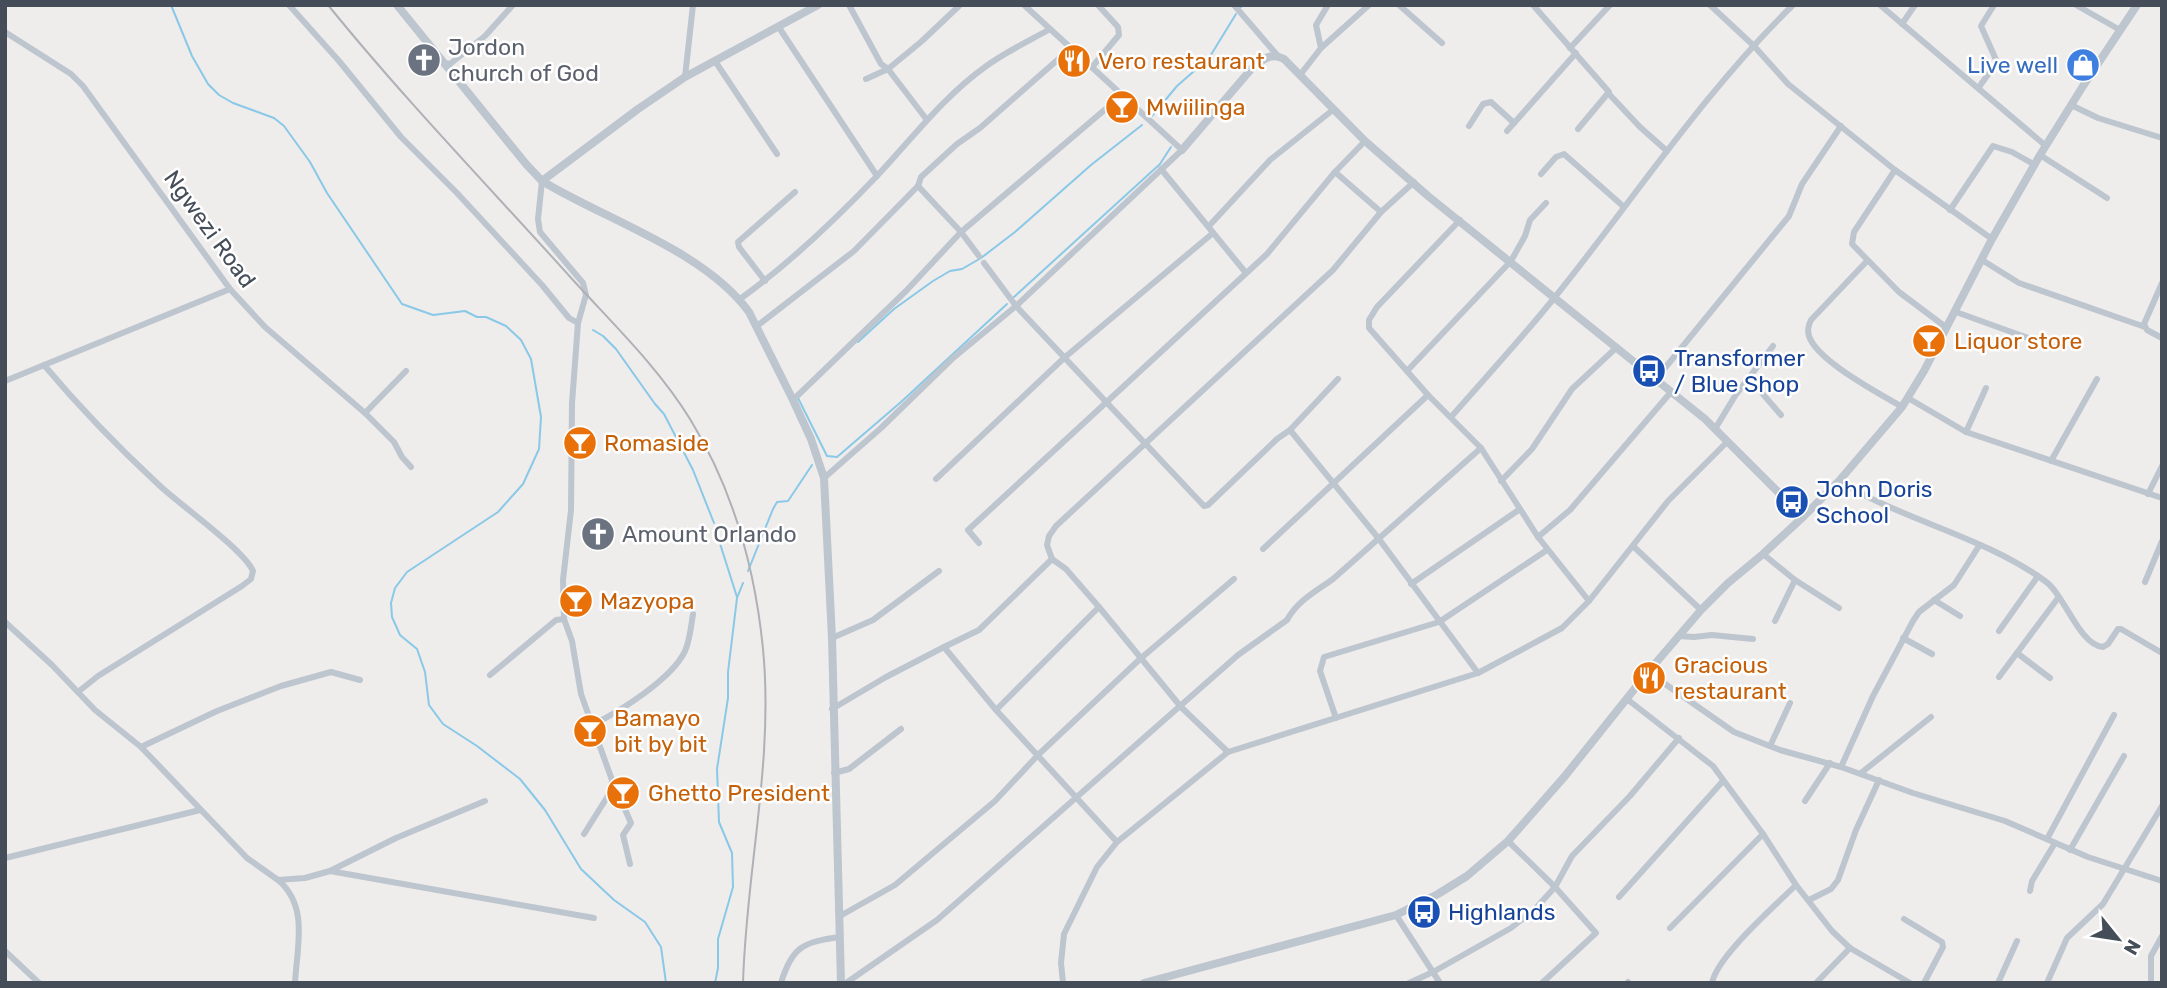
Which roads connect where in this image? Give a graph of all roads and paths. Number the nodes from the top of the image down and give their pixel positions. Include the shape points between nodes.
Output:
1 (289, 5) edge
2 (397, 5) edge
3 (513, 5) edge
4 (693, 5) edge
5 (818, 5) edge
6 (849, 5) edge
7 (960, 5) edge
8 (1024, 5) edge
9 (1098, 5) edge
10 (1234, 5) edge
11 (1328, 5) edge
12 (1369, 5) edge
13 (1399, 5) edge
14 (1534, 5) edge
15 (1610, 5) edge
16 (1710, 5) edge
17 (1793, 5) edge
18 (1880, 5) edge
19 (1915, 5) edge
20 (1994, 5) edge
21 (2076, 5) edge
22 (2137, 5) edge
23 (1902, 24) junction
24 (778, 26) junction
25 (1050, 29) junction
26 (2120, 30) junction
27 (5, 32) edge
28 (1442, 43) dead end
29 (1754, 46) junction
30 (1071, 47) junction
31 (1321, 48) junction
32 (1573, 50) junction
33 (1278, 56) junction
34 (715, 61) junction
35 (442, 62) junction
36 (1093, 66) junction
37 (888, 69) junction
38 (1300, 75) junction
39 (685, 77) junction
40 (866, 79) dead end
41 (1979, 87) junction
42 (1609, 94) junction
43 (1122, 95) junction
44 (2071, 105) junction
45 (1334, 109) junction
46 (927, 120) junction
47 (1514, 123) junction
48 (1469, 126) dead end
49 (1841, 126) junction
50 (1578, 129) dead end
51 (1507, 131) dead end
52 (2162, 138) edge
53 (1365, 141) junction
54 (2046, 146) junction
55 (1182, 150) junction
56 (1667, 151) junction
57 (777, 154) dead end
58 (2040, 155) junction
59 (2035, 164) junction
60 (1161, 169) junction
61 (1895, 170) junction
62 (1335, 172) junction
63 (1541, 174) dead end
64 (877, 176) junction
65 (542, 181) junction
66 (1414, 182) junction
67 (918, 186) junction
68 (794, 192) dead end
69 (2107, 198) dead end
70 (1546, 203) dead end
71 (1624, 208) junction
72 (1950, 210) junction
73 (1381, 212) junction
74 (1460, 220) junction
75 (1211, 230) junction
76 (961, 232) junction
77 (1992, 239) junction
78 (979, 256) dead end
79 (1982, 260) junction
80 (1511, 261) junction
81 (1867, 261) junction
82 (984, 262) dead end
83 (1246, 273) junction
84 (765, 281) junction
85 (2162, 283) edge
86 (230, 289) junction
87 (1555, 297) junction
88 (740, 299) junction
89 (1016, 306) junction
90 (1956, 312) junction
91 (578, 323) junction
92 (757, 326) junction
93 (2145, 327) junction
94 (1947, 328) junction
95 (2162, 338) edge
96 (1617, 346) junction
97 (1773, 346) dead end
98 (2053, 347) dead end
99 (1064, 358) junction
100 (44, 365) junction
101 (406, 371) dead end
102 (1407, 371) junction
103 (1749, 378) junction
104 (1338, 379) dead end
105 (1656, 379) junction
106 (2096, 379) dead end
107 (5, 381) edge
108 (1986, 388) dead end
109 (1671, 392) junction
110 (1428, 395) junction
111 (1908, 398) junction
112 (793, 400) junction
113 (1104, 401) junction
114 (1902, 407) junction
115 (365, 413) junction
116 (1780, 415) dead end
117 (1451, 417) junction
118 (1290, 429) junction
119 (1715, 429) junction
120 (1966, 432) junction
121 (1728, 441) junction
122 (1145, 445) junction
123 (1481, 448) junction
124 (2051, 461) junction
125 (2162, 466) edge
126 (411, 467) dead end
127 (824, 478) junction
128 (936, 479) dead end
129 (1502, 481) junction
130 (1839, 481) junction
131 (1333, 484) junction
132 (2148, 494) junction
133 (2162, 498) edge
134 (1520, 509) junction
135 (1803, 517) junction
136 (1538, 537) junction
137 (1379, 539) junction
138 (2162, 541) edge
139 (979, 543) dead end
140 (1633, 545) junction
141 (1979, 546) junction
142 (1262, 549) dead end
143 (1547, 550) junction
144 (1763, 554) junction
145 (1052, 559) junction
146 (939, 571) dead end
147 (2038, 576) junction
148 (1234, 579) dead end
149 (1795, 580) junction
150 (2145, 582) dead end
151 (1411, 584) junction
152 (2058, 598) junction
153 (1934, 600) junction
154 (1589, 601) junction
155 (1099, 607) junction
156 (1839, 608) dead end
157 (1701, 610) junction
158 (694, 614) dead end
159 (1960, 616) dead end
160 (564, 619) junction
161 (1775, 621) dead end
162 (5, 622) edge
163 (1438, 622) junction
164 (1999, 631) dead end
165 (1679, 636) junction
166 (1903, 638) junction
167 (832, 639) junction
168 (1753, 639) dead end
169 (944, 647) junction
170 (2017, 653) junction
171 (2162, 653) edge
172 (1931, 654) dead end
173 (1140, 659) junction
174 (1648, 672) junction
175 (1478, 673) junction
176 (490, 676) dead end
177 (1999, 677) dead end
178 (2050, 678) dead end
179 (360, 680) dead end
180 (78, 692) junction
181 (1628, 699) junction
182 (1790, 703) dead end
183 (1181, 707) junction
184 (832, 709) junction
185 (996, 710) junction
186 (2114, 715) dead end
187 (1931, 717) dead end
188 (1336, 718) junction
189 (592, 725) junction
190 (901, 729) dead end
191 (1679, 738) junction
192 (1770, 746) junction
193 (141, 747) junction
194 (1228, 752) junction
195 (1038, 755) junction
196 (2124, 756) dead end
197 (1830, 764) junction
198 (1841, 767) junction
199 (834, 773) junction
200 (1861, 774) junction
201 (612, 780) junction
202 (1879, 780) junction
203 (1723, 781) junction
204 (1076, 798) junction
205 (485, 801) dead end
206 (1805, 802) dead end
207 (2162, 806) edge
208 (200, 810) junction
209 (584, 834) dead end
210 (1763, 834) junction
211 (2047, 839) junction
212 (1508, 841) junction
213 (1117, 842) junction
214 (2055, 843) junction
215 (2070, 850) junction
216 (5, 858) edge
217 (630, 864) dead end
218 (330, 871) junction
219 (2124, 871) junction
220 (278, 880) junction
221 (2162, 881) edge
222 (1796, 885) junction
223 (1555, 887) junction
224 (2030, 891) dead end
225 (1619, 897) dead end
226 (1809, 901) junction
227 (1396, 915) junction
228 (839, 916) junction
229 (594, 918) dead end
230 (1904, 919) dead end
231 (1670, 928) dead end
232 (2162, 936) edge
233 (840, 937) junction
234 (2017, 941) dead end
235 (1850, 948) junction
236 (5, 951) edge
237 (1433, 972) junction
238 (1900, 981) edge
239 (1149, 982) edge
240 (39, 983) edge
241 (295, 983) edge
242 (781, 983) edge
243 (843, 983) edge
244 (1063, 983) edge
245 (1409, 983) edge
246 (1440, 983) edge
247 (1542, 983) edge
248 (1712, 983) edge
249 (1816, 983) edge
250 (1910, 983) edge
251 (1924, 983) edge
252 (1998, 983) edge
253 (2047, 983) edge
254 (2151, 983) edge

1 - 91 street via 401,138
2 - 35 street
3 - 35 street via 470,48 450,64
4 - 39 street
5 - 24 street
6 - 37 street
7 - 37 street
8 - 25 street
9 - 36 street via 1118,27 1119,35
10 - 33 street
11 - 31 street via 1316,25
12 - 31 street
13 - 28 street
14 - 32 street
15 - 32 street
16 - 29 street
17 - 29 street
18 - 23 street
19 - 23 street
20 - 41 street via 1981,26 1997,62
21 - 26 street
22 - 26 street
23 - 41 street
24 - 34 street
24 - 64 street
25 - 30 street
25 - 46 street via 984,67
26 - 44 street
27 - 86 street, Ngwezi Road via 83,86
29 - 49 street via 1788,84
29 - 56 street
30 - 36 street
30 - 67 street via 957,144 921,177
31 - 38 street
32 - 42 street
32 - 47 street
33 - 38 street
33 - 55 street via 1267,56 1253,67
34 - 39 street
34 - 57 street
35 - 65 street
36 - 43 street
37 - 40 street
37 - 46 street
38 - 45 street
39 - 65 street
41 - 54 street
42 - 50 street
42 - 56 street
43 - 55 street
43 - 76 street
44 - 52 street
44 - 54 street
45 - 53 street
45 - 75 street via 1270,160
46 - 64 street
47 - 48 street via 1490,102 1483,104
47 - 51 street
49 - 61 street
49 - 105 street via 1802,184 1789,216
53 - 62 street
53 - 66 street
54 - 58 street
55 - 60 street
56 - 71 street
58 - 59 street
58 - 69 street
59 - 72 street via 1993,146
59 - 77 street
60 - 75 street
60 - 89 street
61 - 72 street
61 - 81 street via 1852,237 1852,244
62 - 73 street
62 - 83 street via 1274,247
63 - 71 street via 1564,154
64 - 84 street
65 - 88 street via 680,254
65 - 91 street via 538,226 585,287
66 - 73 street
66 - 74 street
67 - 76 street
67 - 92 street via 854,251
68 - 84 street via 738,242
70 - 80 street via 1530,220
71 - 87 street
72 - 77 street
73 - 122 street via 1333,270
74 - 80 street
74 - 102 street via 1369,320 1369,328
75 - 83 street
75 - 99 street
76 - 78 street
76 - 112 street
77 - 79 street
79 - 90 street
79 - 93 street via 2019,283
80 - 87 street
80 - 102 street
81 - 94 street
81 - 114 street via 1811,320 1807,332 1832,363
82 - 89 street
83 - 113 street
84 - 88 street
85 - 93 street
86 - 100 street
86 - 115 street, Ngwezi Road via 265,327
87 - 96 street
87 - 117 street
88 - 92 street
89 - 99 street
89 - 127 street
90 - 94 street
90 - 98 street
91 - 160 street
92 - 112 street
93 - 95 street
94 - 111 street
96 - 105 street
96 - 129 street via 1572,389 1532,449
97 - 103 street
99 - 113 street
99 - 128 street
100 - 107 street
100 - 180 street via 123,451 253,570 242,586
101 - 115 street
102 - 110 street
103 - 116 street
103 - 119 street
104 - 118 street
105 - 109 street
106 - 124 street
108 - 120 street
109 - 119 street
109 - 136 street via 1570,510
110 - 117 street
110 - 131 street
111 - 114 street
111 - 120 street
112 - 127 street
113 - 122 street
113 - 139 street via 968,530
114 - 130 street
115 - 126 street, Ngwezi Road
117 - 123 street
118 - 122 street via 1204,506
118 - 131 street
119 - 121 street
120 - 124 street
121 - 135 street
121 - 140 street via 1668,501
122 - 145 street via 1056,526 1047,545
123 - 129 street
123 - 137 street
124 - 132 street
125 - 132 street
127 - 167 street
129 - 134 street
130 - 135 street
130 - 141 street
131 - 137 street
131 - 142 street
132 - 133 street
134 - 136 street
134 - 151 street
135 - 144 street
136 - 143 street
137 - 151 street
137 - 183 street
138 - 150 street
140 - 154 street
140 - 157 street
141 - 147 street
141 - 153 street via 1954,585
143 - 154 street
143 - 163 street
144 - 149 street
144 - 157 street
145 - 155 street
145 - 169 street via 979,630
146 - 167 street via 873,620
147 - 152 street
147 - 164 street
148 - 173 street
149 - 156 street
149 - 161 street
151 - 163 street
152 - 170 street
152 - 171 street via 2095,645 2103,647 2122,629
153 - 159 street
153 - 166 street via 1919,612
154 - 175 street via 1562,628
155 - 173 street
155 - 185 street
157 - 165 street
158 - 189 street via 684,653 663,676 629,704
160 - 176 street via 556,620
160 - 189 street
162 - 180 street
163 - 175 street
163 - 188 street via 1324,657 1320,671
165 - 168 street
165 - 174 street
166 - 172 street
166 - 198 street
167 - 184 street
169 - 184 street
169 - 185 street
170 - 177 street
170 - 178 street
173 - 183 street
173 - 195 street
174 - 181 street
174 - 192 street via 1734,732
175 - 188 street
179 - 193 street via 331,672 281,686
180 - 193 street
181 - 191 street
181 - 212 street
182 - 192 street
183 - 194 street
183 - 204 street
184 - 199 street
185 - 195 street
186 - 211 street
187 - 200 street
188 - 194 street
189 - 201 street
190 - 199 street via 849,769
191 - 203 street via 1713,766
191 - 223 street via 1572,856
192 - 197 street
193 - 208 street
194 - 213 street
195 - 204 street
195 - 228 street via 995,801 895,885
196 - 215 street
197 - 198 street
197 - 206 street
198 - 200 street
199 - 228 street
200 - 202 street
201 - 209 street via 611,791
201 - 217 street via 631,823 623,835
202 - 211 street
202 - 226 street via 1838,880
203 - 210 street
203 - 225 street
204 - 213 street
204 - 243 street via 937,920
205 - 218 street
207 - 219 street
208 - 216 street
208 - 220 street via 247,858
210 - 222 street
210 - 231 street
211 - 214 street
212 - 223 street
212 - 227 street via 1467,876
213 - 244 street via 1097,867 1064,934
214 - 215 street
214 - 224 street
215 - 219 street
218 - 220 street
218 - 229 street
219 - 221 street
219 - 253 street via 2103,904 2067,938
220 - 241 street via 291,893 298,911
222 - 226 street
222 - 248 street via 1717,969
223 - 237 street via 1511,928
223 - 247 street via 1596,933
226 - 235 street
227 - 237 street
227 - 239 street
228 - 233 street
230 - 251 street via 1942,942
232 - 254 street via 2149,963
233 - 242 street via 801,947 787,963
233 - 243 street
234 - 252 street
235 - 238 street
235 - 249 street
236 - 240 street
237 - 245 street
237 - 246 street
238 - 250 street

